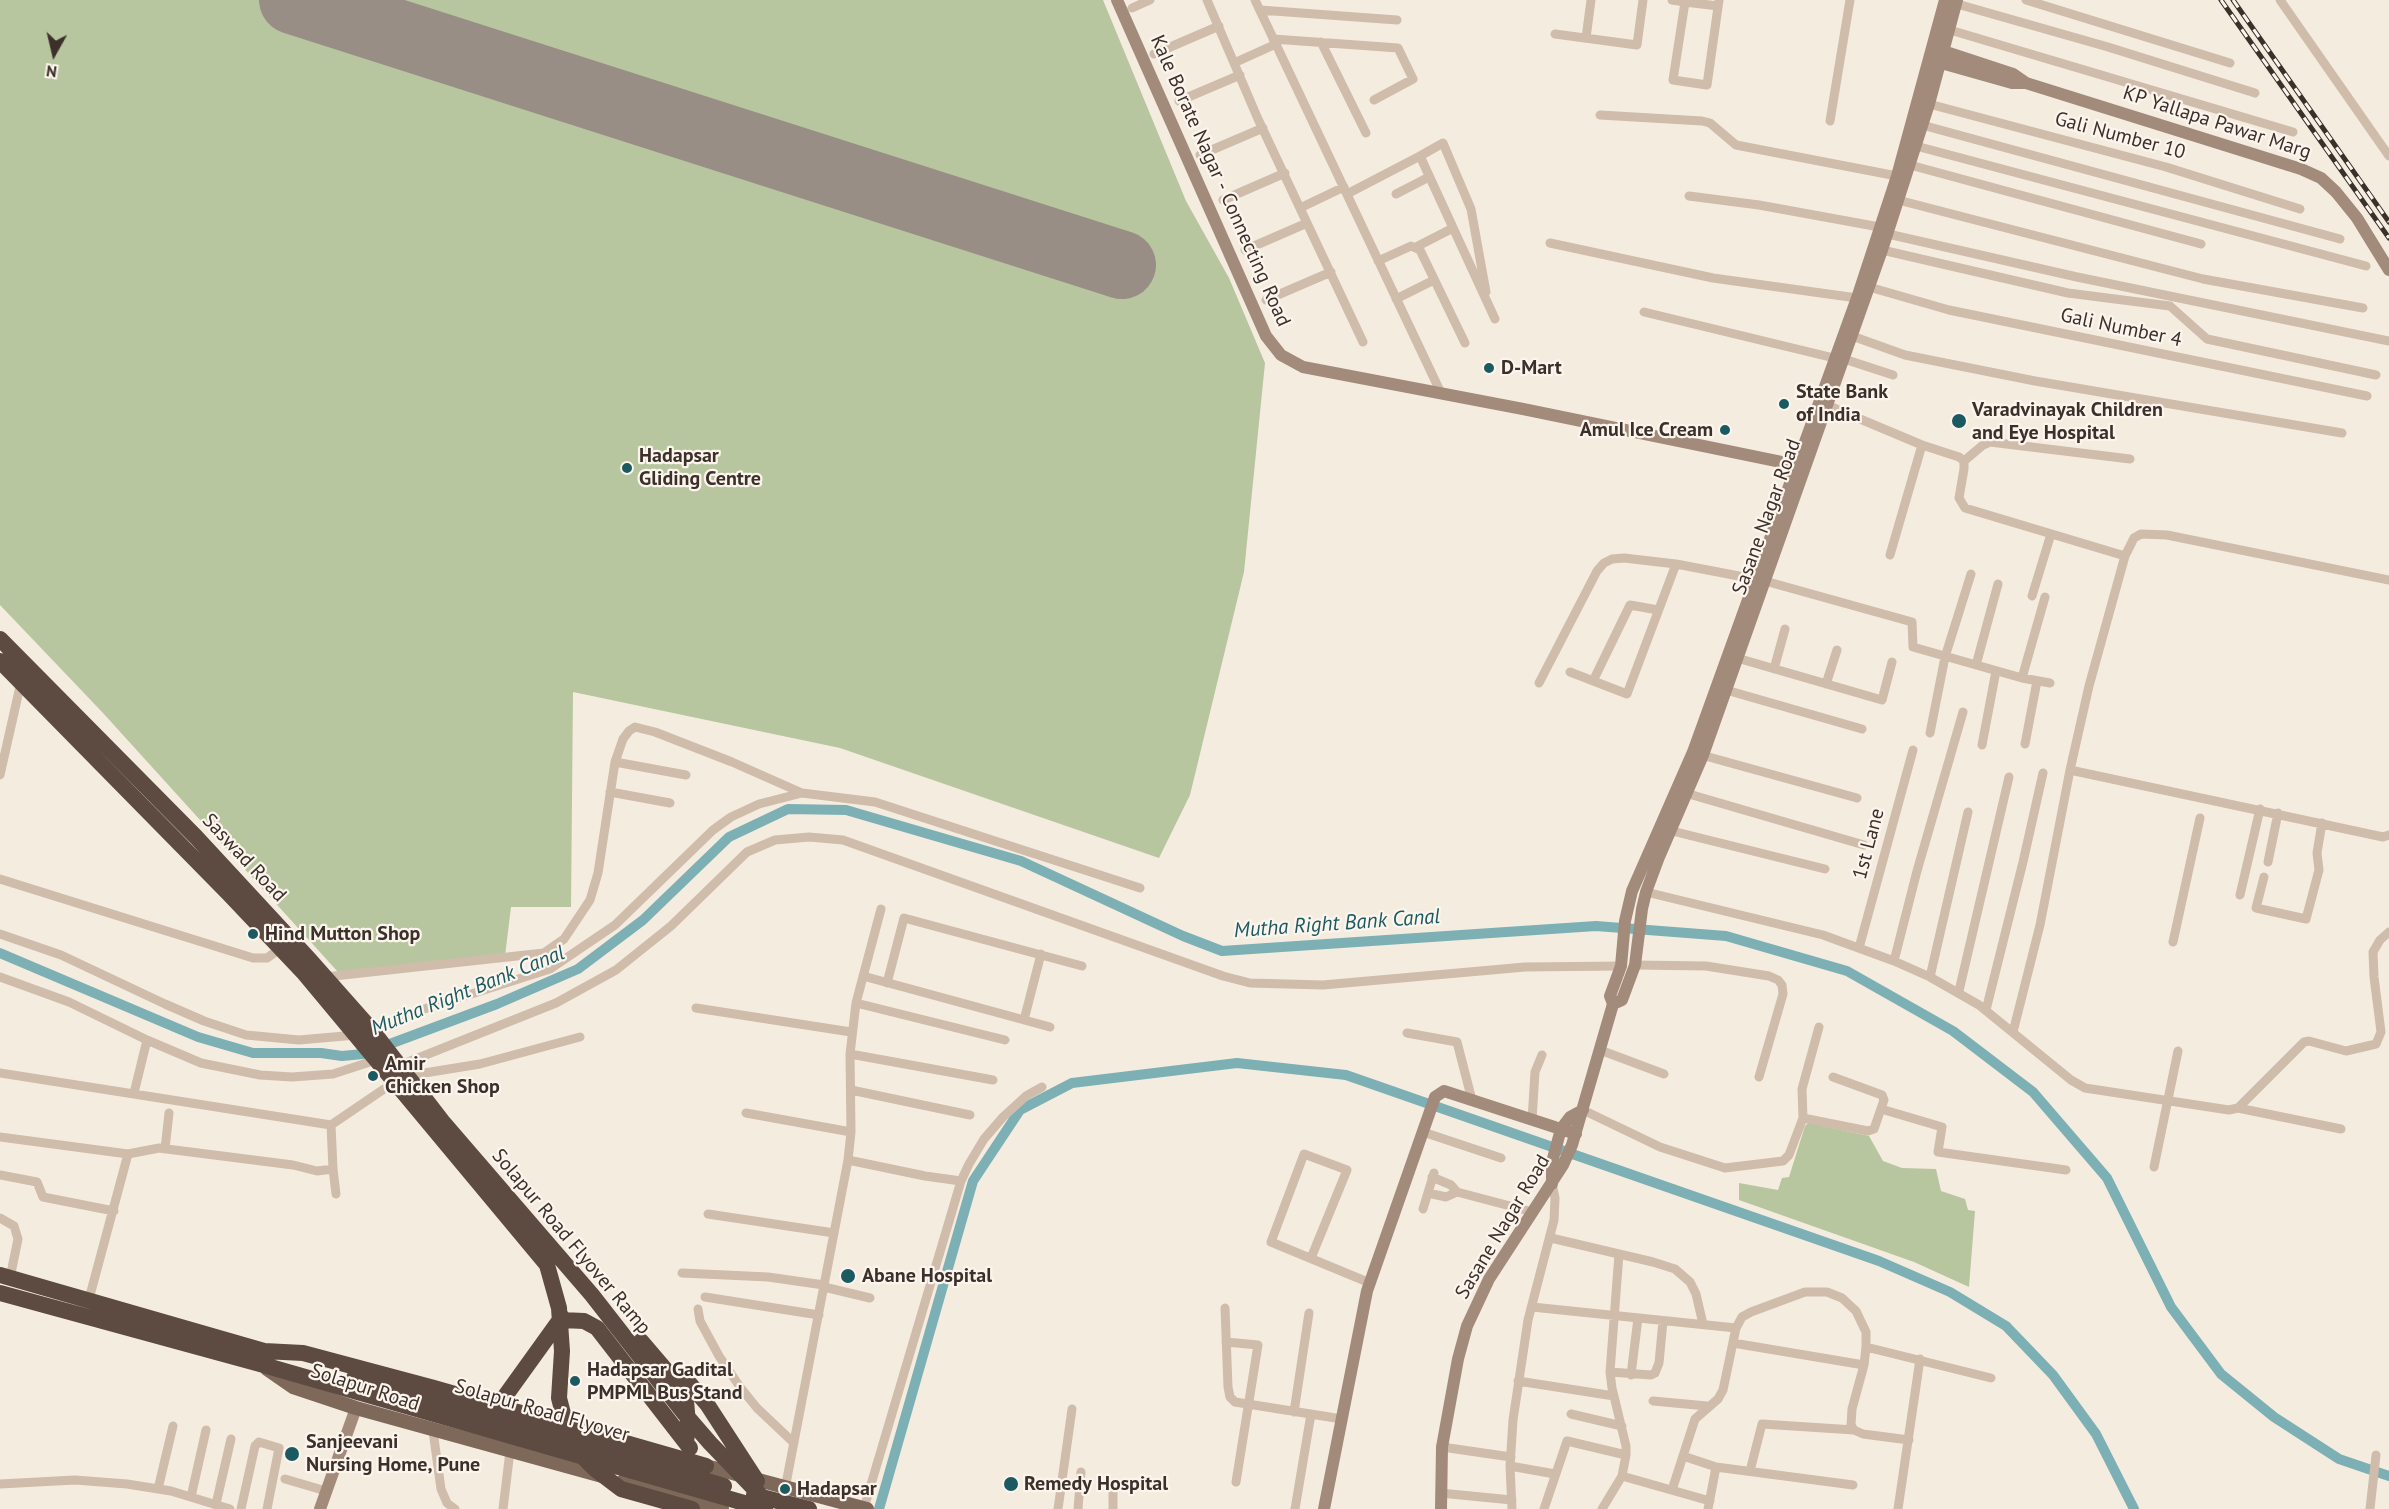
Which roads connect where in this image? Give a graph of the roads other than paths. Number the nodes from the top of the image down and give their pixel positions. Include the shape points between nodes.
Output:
1 (1117, 0) edge
2 (1150, 0) edge
3 (1206, 0) edge
4 (1255, 0) edge
5 (1591, 0) edge
6 (1643, 0) edge
7 (1672, 0) edge
8 (1850, 0) edge
9 (2026, 0) edge
10 (2280, 0) edge
11 (1948, 1) edge
12 (1684, 2) junction
13 (1718, 3) edge
14 (1132, 8) dead end
15 (1260, 10) junction
16 (1397, 20) dead end
17 (1219, 26) junction
18 (1950, 30) junction
19 (1555, 34) dead end
20 (1586, 38) junction
21 (1275, 41) junction
22 (1321, 42) junction
23 (1154, 54) dead end
24 (1937, 55) junction
25 (1234, 63) junction
26 (2230, 63) dead end
27 (1240, 75) junction
28 (2256, 93) dead end
29 (1374, 100) dead end
30 (1179, 101) dead end
31 (1929, 104) junction
32 (1600, 115) dead end
33 (1830, 121) dead end
34 (1922, 125) junction
35 (1263, 128) junction
36 (2293, 132) dead end
37 (1366, 134) dead end
38 (1916, 146) junction
39 (1200, 155) dead end
40 (1420, 156) junction
41 (2389, 156) edge
42 (1910, 165) junction
43 (1285, 173) junction
44 (1897, 176) junction
45 (1429, 177) junction
46 (1345, 190) junction
47 (1396, 194) dead end
48 (1689, 196) dead end
49 (1222, 200) dead end
50 (1898, 200) junction
51 (1300, 208) junction
52 (2300, 209) dead end
53 (1307, 223) junction
54 (1453, 228) junction
55 (1886, 230) junction
56 (2340, 239) dead end
57 (1550, 243) dead end
58 (2201, 244) dead end
59 (1416, 247) junction
60 (1245, 250) dead end
61 (1882, 250) junction
62 (1378, 261) junction
63 (2366, 266) dead end
64 (2389, 270) edge
65 (1330, 272) junction
66 (1434, 280) junction
67 (1869, 287) junction
68 (1857, 298) junction
69 (1396, 299) junction
70 (1266, 300) dead end
71 (1487, 301) junction
72 (2363, 308) dead end
73 (1644, 312) dead end
74 (1495, 319) dead end
75 (1852, 336) junction
76 (2389, 341) edge
77 (1363, 342) dead end
78 (1465, 343) dead end
79 (1839, 358) junction
80 (1893, 375) dead end
81 (2376, 375) dead end
82 (1441, 393) junction
83 (2367, 396) dead end
84 (1823, 403) junction
85 (2342, 433) dead end
86 (1922, 445) junction
87 (2130, 459) dead end
88 (1964, 461) junction
89 (1796, 465) junction
90 (2051, 534) junction
91 (1890, 555) dead end
92 (2125, 556) junction
93 (1676, 564) junction
94 (1971, 574) dead end
95 (1760, 580) junction
96 (2389, 580) edge
97 (1998, 584) dead end
98 (2032, 596) dead end
99 (2045, 597) dead end
100 (1658, 610) junction
101 (1785, 628) dead end
102 (0, 639) edge
103 (1837, 650) dead end
104 (1945, 657) junction
105 (1737, 658) junction
106 (0, 661) edge
107 (1892, 662) dead end
108 (1976, 665) junction
109 (1774, 669) junction
110 (1996, 671) junction
111 (1570, 672) dead end
112 (2022, 678) junction
113 (1593, 681) junction
114 (2037, 681) junction
115 (21, 682) junction
116 (1539, 683) dead end
117 (2050, 683) dead end
118 (1826, 684) junction
119 (1726, 690) junction
120 (1963, 712) dead end
121 (1862, 729) dead end
122 (1930, 733) dead end
123 (2025, 744) dead end
124 (1982, 745) dead end
125 (1913, 750) dead end
126 (1698, 754) junction
127 (615, 762) junction
128 (2070, 770) junction
129 (2043, 773) dead end
130 (0, 775) edge
131 (686, 775) dead end
132 (2009, 777) dead end
133 (610, 792) junction
134 (1682, 792) junction
135 (802, 793) junction
136 (1857, 798) dead end
137 (2204, 798) junction
138 (670, 803) dead end
139 (2260, 809) junction
140 (1968, 812) dead end
141 (2278, 813) junction
142 (2322, 823) junction
143 (1665, 829) junction
144 (2389, 835) edge
145 (1864, 845) dead end
146 (2268, 862) dead end
147 (1825, 870) dead end
148 (2264, 877) dead end
149 (0, 879) edge
150 (1140, 888) dead end
151 (1646, 892) junction
152 (2240, 895) dead end
153 (881, 909) dead end
154 (2389, 932) edge
155 (0, 934) edge
156 (2173, 942) dead end
157 (281, 948) junction
158 (1859, 948) junction
159 (544, 953) junction
160 (1041, 954) junction
161 (1894, 961) junction
162 (1635, 965) junction
163 (1082, 966) dead end
164 (1621, 966) junction
165 (550, 969) junction
166 (863, 976) junction
167 (1930, 976) junction
168 (0, 977) edge
169 (325, 977) junction
170 (887, 983) junction
171 (1959, 991) junction
172 (856, 1003) junction
173 (1613, 1004) junction
174 (696, 1008) dead end
175 (1986, 1010) junction
176 (1024, 1020) junction
177 (1050, 1027) dead end
178 (1819, 1027) dead end
179 (852, 1032) junction
180 (2013, 1032) junction
181 (1407, 1033) dead end
182 (365, 1034) junction
183 (580, 1037) dead end
184 (147, 1040) junction
185 (1005, 1040) dead end
186 (1600, 1050) junction
187 (2178, 1051) dead end
188 (850, 1054) junction
189 (1542, 1055) dead end
190 (387, 1068) junction
191 (0, 1073) edge
192 (1664, 1074) dead end
193 (1759, 1077) dead end
194 (1833, 1077) dead end
195 (993, 1080) dead end
196 (1042, 1087) dead end
197 (851, 1090) junction
198 (134, 1093) junction
199 (1472, 1100) junction
200 (2168, 1101) junction
201 (2238, 1108) junction
202 (1881, 1109) junction
203 (1583, 1110) junction
204 (169, 1113) dead end
205 (746, 1113) dead end
206 (970, 1114) dead end
207 (1803, 1118) junction
208 (1532, 1120) junction
209 (442, 1121) junction
210 (331, 1125) junction
211 (2341, 1129) dead end
212 (851, 1132) junction
213 (1423, 1132) junction
214 (1559, 1135) junction
215 (0, 1137) edge
216 (1574, 1140) junction
217 (165, 1149) junction
218 (128, 1154) junction
219 (1501, 1158) dead end
220 (848, 1160) junction
221 (1558, 1164) junction
222 (2154, 1167) dead end
223 (333, 1168) junction
224 (2066, 1170) dead end
225 (0, 1175) edge
226 (961, 1181) junction
227 (1429, 1182) junction
228 (1551, 1184) junction
229 (1457, 1192) junction
230 (336, 1194) dead end
231 (1423, 1209) dead end
232 (114, 1211) junction
233 (1533, 1212) junction
234 (708, 1214) dead end
235 (0, 1218) edge
236 (834, 1233) junction
237 (1551, 1238) junction
238 (1619, 1254) junction
239 (1311, 1258) junction
240 (682, 1272) dead end
241 (5, 1276) edge
242 (1370, 1283) junction
243 (824, 1286) junction
244 (0, 1293) edge
245 (705, 1297) dead end
246 (870, 1298) dead end
247 (89, 1299) junction
248 (1532, 1307) junction
249 (1225, 1308) dead end
250 (698, 1309) dead end
251 (1309, 1313) dead end
252 (819, 1314) junction
253 (1616, 1315) junction
254 (1638, 1318) junction
255 (562, 1320) junction
256 (1663, 1321) junction
257 (1703, 1324) junction
258 (1736, 1328) junction
259 (1226, 1342) junction
260 (1733, 1343) junction
261 (1866, 1347) junction
262 (262, 1358) junction
263 (1920, 1359) junction
264 (1864, 1365) junction
265 (1610, 1372) junction
266 (1631, 1375) junction
267 (1991, 1378) dead end
268 (1518, 1381) junction
269 (676, 1382) junction
270 (1614, 1396) junction
271 (1653, 1401) dead end
272 (1249, 1405) junction
273 (498, 1406) junction
274 (1707, 1406) junction
275 (357, 1408) junction
276 (1072, 1409) dead end
277 (1294, 1412) junction
278 (1311, 1414) junction
279 (1571, 1414) dead end
280 (1342, 1419) junction
281 (173, 1426) dead end
282 (1622, 1426) junction
283 (206, 1430) dead end
284 (1854, 1430) junction
285 (433, 1431) junction
286 (231, 1438) dead end
287 (1909, 1440) junction
288 (686, 1443) junction
289 (794, 1443) junction
290 (1442, 1447) junction
291 (510, 1451) junction
292 (1626, 1455) junction
293 (2376, 1455) dead end
294 (1683, 1456) junction
295 (1510, 1461) junction
296 (706, 1466) junction
297 (1716, 1467) junction
298 (1081, 1472) dead end
299 (1750, 1472) junction
300 (1555, 1474) junction
301 (1622, 1476) junction
302 (285, 1479) dead end
303 (757, 1481) junction
304 (1236, 1482) dead end
305 (0, 1484) edge
306 (1853, 1485) dead end
307 (1113, 1488) dead end
308 (158, 1489) junction
309 (785, 1489) junction
310 (1672, 1490) junction
311 (326, 1491) junction
312 (1440, 1493) junction
313 (190, 1497) junction
314 (216, 1504) junction
315 (764, 1504) edge
316 (693, 1505) edge
317 (1512, 1505) edge
318 (1709, 1505) edge
319 (230, 1509) edge
320 (241, 1509) edge
321 (267, 1509) edge
322 (320, 1509) edge
323 (455, 1509) edge
324 (503, 1509) edge
325 (722, 1509) edge
326 (809, 1509) edge
327 (866, 1509) edge
328 (1058, 1509) edge
329 (1078, 1509) edge
330 (1113, 1509) edge
331 (1294, 1509) edge
332 (1324, 1509) edge
333 (1441, 1509) edge
334 (1544, 1509) edge
335 (1602, 1509) edge
336 (1898, 1509) edge
337 (2370, 1509) edge

1 - 82 street, Kale Borate Nagar - Connecting Road via 1266,336 1281,355 1303,367
2 - 14 street
3 - 17 street
4 - 15 street
5 - 20 street
6 - 20 street via 1637,45
7 - 12 street
8 - 33 street
9 - 26 street
10 - 41 street
11 - 18 street, Sasane Nagar Road
11 - 24 street, Sasane Nagar Road
11 - 28 street
12 - 13 street
12 - 13 street via 1673,80 1707,85
15 - 16 street
15 - 21 street
17 - 23 street
17 - 25 street
18 - 24 street, Sasane Nagar Road
18 - 36 street
19 - 20 street
21 - 22 street
21 - 25 street
21 - 46 street
22 - 29 street via 1398,48 1413,79
22 - 37 street
24 - 31 street, Sasane Nagar Road
24 - 44 street, Sasane Nagar Road
24 - 64 street, KP Yallapa Pawar Marg via 2013,74 2025,83 2321,178 2356,218
25 - 27 street
27 - 30 street
27 - 35 street
31 - 34 street, Sasane Nagar Road
31 - 52 street, Gali Number 10 via 2166,167
32 - 44 street via 1702,121 1710,123 1736,146
34 - 38 street, Sasane Nagar Road
34 - 56 street
35 - 39 street
35 - 43 street
38 - 42 street, Sasane Nagar Road
38 - 63 street
40 - 45 street
40 - 46 street
40 - 71 street via 1443,143 1457,172 1471,209
42 - 50 street, Sasane Nagar Road
42 - 58 street
43 - 49 street
43 - 51 street
44 - 55 street, Sasane Nagar Road
45 - 47 street
45 - 54 street
46 - 51 street
46 - 62 street
48 - 55 street
50 - 55 street, Sasane Nagar Road
50 - 72 street via 2203,279
51 - 53 street
53 - 60 street
53 - 65 street
54 - 59 street
54 - 71 street
55 - 61 street, Sasane Nagar Road
55 - 68 street, Sasane Nagar Road
55 - 76 street via 2067,275
57 - 68 street via 1713,278
59 - 62 street
59 - 66 street
61 - 67 street, Sasane Nagar Road
61 - 81 street via 2068,293 2170,306 2207,339
62 - 69 street
65 - 70 street
65 - 77 street
66 - 69 street
66 - 78 street
67 - 75 street, Sasane Nagar Road
67 - 83 street, Gali Number 4 via 1949,310
68 - 79 street, Sasane Nagar Road
69 - 82 street
71 - 74 street
73 - 79 street
75 - 79 street, Sasane Nagar Road
75 - 85 street via 1905,355 2024,379
79 - 80 street
79 - 84 street, Sasane Nagar Road
82 - 89 street, Kale Borate Nagar - Connecting Road
84 - 86 street
84 - 89 street, Sasane Nagar Road
84 - 95 street, Sasane Nagar Road
86 - 88 street
86 - 91 street
87 - 88 street via 1990,442
88 - 90 street via 1959,498 1965,508
89 - 95 street, Sasane Nagar Road
90 - 92 street
90 - 98 street
92 - 96 street via 2137,536 2167,535
92 - 128 street
93 - 95 street
93 - 100 street
93 - 116 street via 1624,558 1604,563
94 - 104 street
95 - 104 street via 1912,622 1913,647
95 - 105 street, Sasane Nagar Road
95 - 126 street, Sasane Nagar Road
97 - 108 street
99 - 112 street
100 - 113 street via 1630,604
100 - 113 street via 1628,694
101 - 109 street
102 - 169 highway, Saswad Road via 196,837
103 - 118 street
104 - 108 street
104 - 122 street
105 - 109 street
105 - 119 street, Sasane Nagar Road
106 - 115 highway, Saswad Road
107 - 118 street via 1882,700
108 - 110 street
109 - 118 street
110 - 112 street
110 - 124 street
111 - 113 street
112 - 114 street
114 - 117 street
114 - 123 street
115 - 130 street
115 - 157 highway, Saswad Road
119 - 121 street
119 - 126 street, Sasane Nagar Road
120 - 161 street
125 - 158 street, 1st Lane
126 - 134 street, Sasane Nagar Road
126 - 136 street
127 - 131 street
127 - 133 street
127 - 135 street via 623,739 636,728 732,762
128 - 137 street
128 - 180 street via 2040,925
129 - 175 street
132 - 171 street
133 - 138 street
133 - 159 street via 590,900 564,939
134 - 143 street, Sasane Nagar Road
134 - 145 street
135 - 150 street via 875,802
135 - 165 street via 759,804 730,817 615,926
137 - 139 street
137 - 156 street
139 - 141 street
139 - 152 street
140 - 167 street
141 - 142 street
141 - 146 street
142 - 144 street via 2383,837
142 - 148 street via 2318,875 2306,919 2256,908
143 - 147 street
143 - 151 street, Sasane Nagar Road
143 - 164 street, Sasane Nagar Road via 1632,891
149 - 157 street via 253,958 267,958
151 - 158 street via 1796,927
151 - 162 street, Sasane Nagar Road
153 - 166 street
154 - 201 street via 2373,952 2382,1032 2376,1044 2346,1051 2304,1042
155 - 182 street via 61,955 165,1004 237,1032 299,1040
157 - 182 highway, Saswad Road
158 - 161 street
159 - 165 street
159 - 169 street
160 - 163 street
160 - 170 street via 904,918
160 - 176 street
161 - 167 street
162 - 173 street, Sasane Nagar Road via 1622,1000
162 - 193 street via 1706,966 1778,980 1783,994
164 - 173 street, Sasane Nagar Road via 1610,996
164 - 190 street via 1525,967 1323,984 1250,983 843,840 809,837 774,840 747,852 671,926 616,970 556,1003
165 - 182 street via 424,1009
166 - 170 street
166 - 172 street
167 - 171 street
168 - 184 street via 69,1002
169 - 182 highway, Saswad Road
170 - 176 street
171 - 175 street
172 - 179 street
172 - 185 street
173 - 186 street, Sasane Nagar Road
174 - 179 street
175 - 180 street
176 - 177 street
178 - 207 street via 1802,1089
179 - 188 street
180 - 200 street via 2085,1088
181 - 199 street via 1457,1042
182 - 190 highway, Saswad Road
183 - 190 street via 491,1062
184 - 190 street via 201,1063 260,1075 333,1074
184 - 198 street
186 - 192 street
186 - 203 street, Sasane Nagar Road
187 - 200 street
188 - 195 street
188 - 197 street
189 - 208 street via 1535,1072
190 - 209 highway, Saswad Road
190 - 210 street
190 - 255 highway via 459,1170 558,1289 564,1307
190 - 316 highway via 550,1271 561,1329 559,1398 577,1451 621,1489
191 - 198 street
194 - 202 street via 1882,1095
196 - 226 street via 1026,1096 984,1138
197 - 206 street
197 - 212 street
198 - 210 street
199 - 208 street
199 - 213 street via 1444,1091 1435,1097
200 - 201 street
200 - 222 street
201 - 211 street
202 - 207 street via 1871,1131
202 - 224 street via 1942,1128 1938,1152
203 - 207 street via 1668,1150 1725,1168 1786,1159
203 - 214 street via 1570,1118
203 - 216 street, Sasane Nagar Road
204 - 217 street
205 - 212 street
208 - 214 street
209 - 269 highway via 479,1151
209 - 315 highway, Solapur Road Flyover Ramp
210 - 223 street
212 - 220 street
213 - 219 street
213 - 242 street
214 - 216 street
214 - 221 street
215 - 218 street
216 - 221 street, Sasane Nagar Road
217 - 218 street
217 - 223 street via 317,1171
218 - 232 street
220 - 226 street
220 - 236 street
221 - 228 street, Sasane Nagar Road
223 - 230 street
225 - 232 street via 37,1182 43,1197
226 - 327 street
227 - 229 street via 1451,1185
227 - 229 street via 1446,1197
227 - 231 street
228 - 233 street, Sasane Nagar Road
228 - 237 street via 1556,1209
229 - 233 street
232 - 247 street
233 - 290 street, Sasane Nagar Road via 1489,1279 1467,1326
234 - 236 street
235 - 241 street via 14,1226 18,1239
236 - 243 street
237 - 238 street
237 - 248 street
238 - 253 street
238 - 257 street via 1684,1275 1696,1294
239 - 239 street via 1271,1242 1304,1154 1347,1170
239 - 242 street
240 - 243 street via 768,1277
241 - 247 highway, Solapur Road
242 - 280 street
243 - 246 street
243 - 252 street
244 - 262 highway, Solapur Road
245 - 252 street
247 - 262 highway, Solapur Road
248 - 253 street
248 - 268 street
249 - 259 street
250 - 289 street via 700,1321 740,1387
251 - 277 street
252 - 289 street
253 - 254 street
253 - 265 street
254 - 256 street
254 - 266 street
255 - 273 highway
255 - 288 highway via 584,1321 597,1328
256 - 257 street
256 - 266 street via 1658,1371
257 - 258 street
258 - 260 street
258 - 261 street via 1742,1317 1751,1312 1805,1292 1827,1292 1842,1298 1856,1311 1866,1332
259 - 272 street via 1230,1397
259 - 272 street via 1258,1345
260 - 264 street
260 - 274 street via 1723,1390
261 - 263 street
261 - 264 street
262 - 273 highway, Solapur Road via 303,1353
262 - 275 main road, Solapur Road via 293,1387
262 - 315 highway, Solapur Road Flyover
263 - 267 street
263 - 287 street
264 - 284 street via 1852,1408
265 - 266 street
265 - 270 street
268 - 270 street
268 - 295 street
269 - 288 highway via 686,1401
269 - 303 highway via 690,1384 707,1404
270 - 282 street
271 - 274 street
272 - 277 street
272 - 304 street
273 - 296 highway, Solapur Road
274 - 294 street via 1695,1419
275 - 285 main road, Solapur Road
275 - 311 street
276 - 328 street
277 - 278 street
278 - 280 street
278 - 331 street
279 - 282 street
280 - 332 street
281 - 308 street
282 - 292 street
283 - 313 street
284 - 287 street
284 - 299 street via 1762,1424
285 - 291 main road, Solapur Road
285 - 323 street via 441,1489 447,1503
286 - 314 street
287 - 336 street
288 - 296 highway
289 - 309 street
290 - 295 street
290 - 312 street, Sasane Nagar Road
291 - 316 main road, Solapur Road
291 - 324 street
292 - 300 street via 1567,1441
292 - 301 street
293 - 337 street
294 - 297 street
294 - 310 street
295 - 300 street
295 - 317 street
296 - 303 main road
296 - 316 highway
297 - 299 street
297 - 318 street
298 - 329 street
299 - 306 street
300 - 334 street
301 - 310 street
301 - 335 street
302 - 311 street
303 - 309 main road
305 - 308 street via 75,1480
307 - 330 street
308 - 313 street
309 - 327 main road
310 - 318 street
311 - 322 street
312 - 317 street
312 - 333 street, Sasane Nagar Road
313 - 314 street
314 - 319 street
315 - 326 highway, Solapur Road Flyover
316 - 325 main road, Solapur Road
320 - 321 street via 259,1442 279,1448

